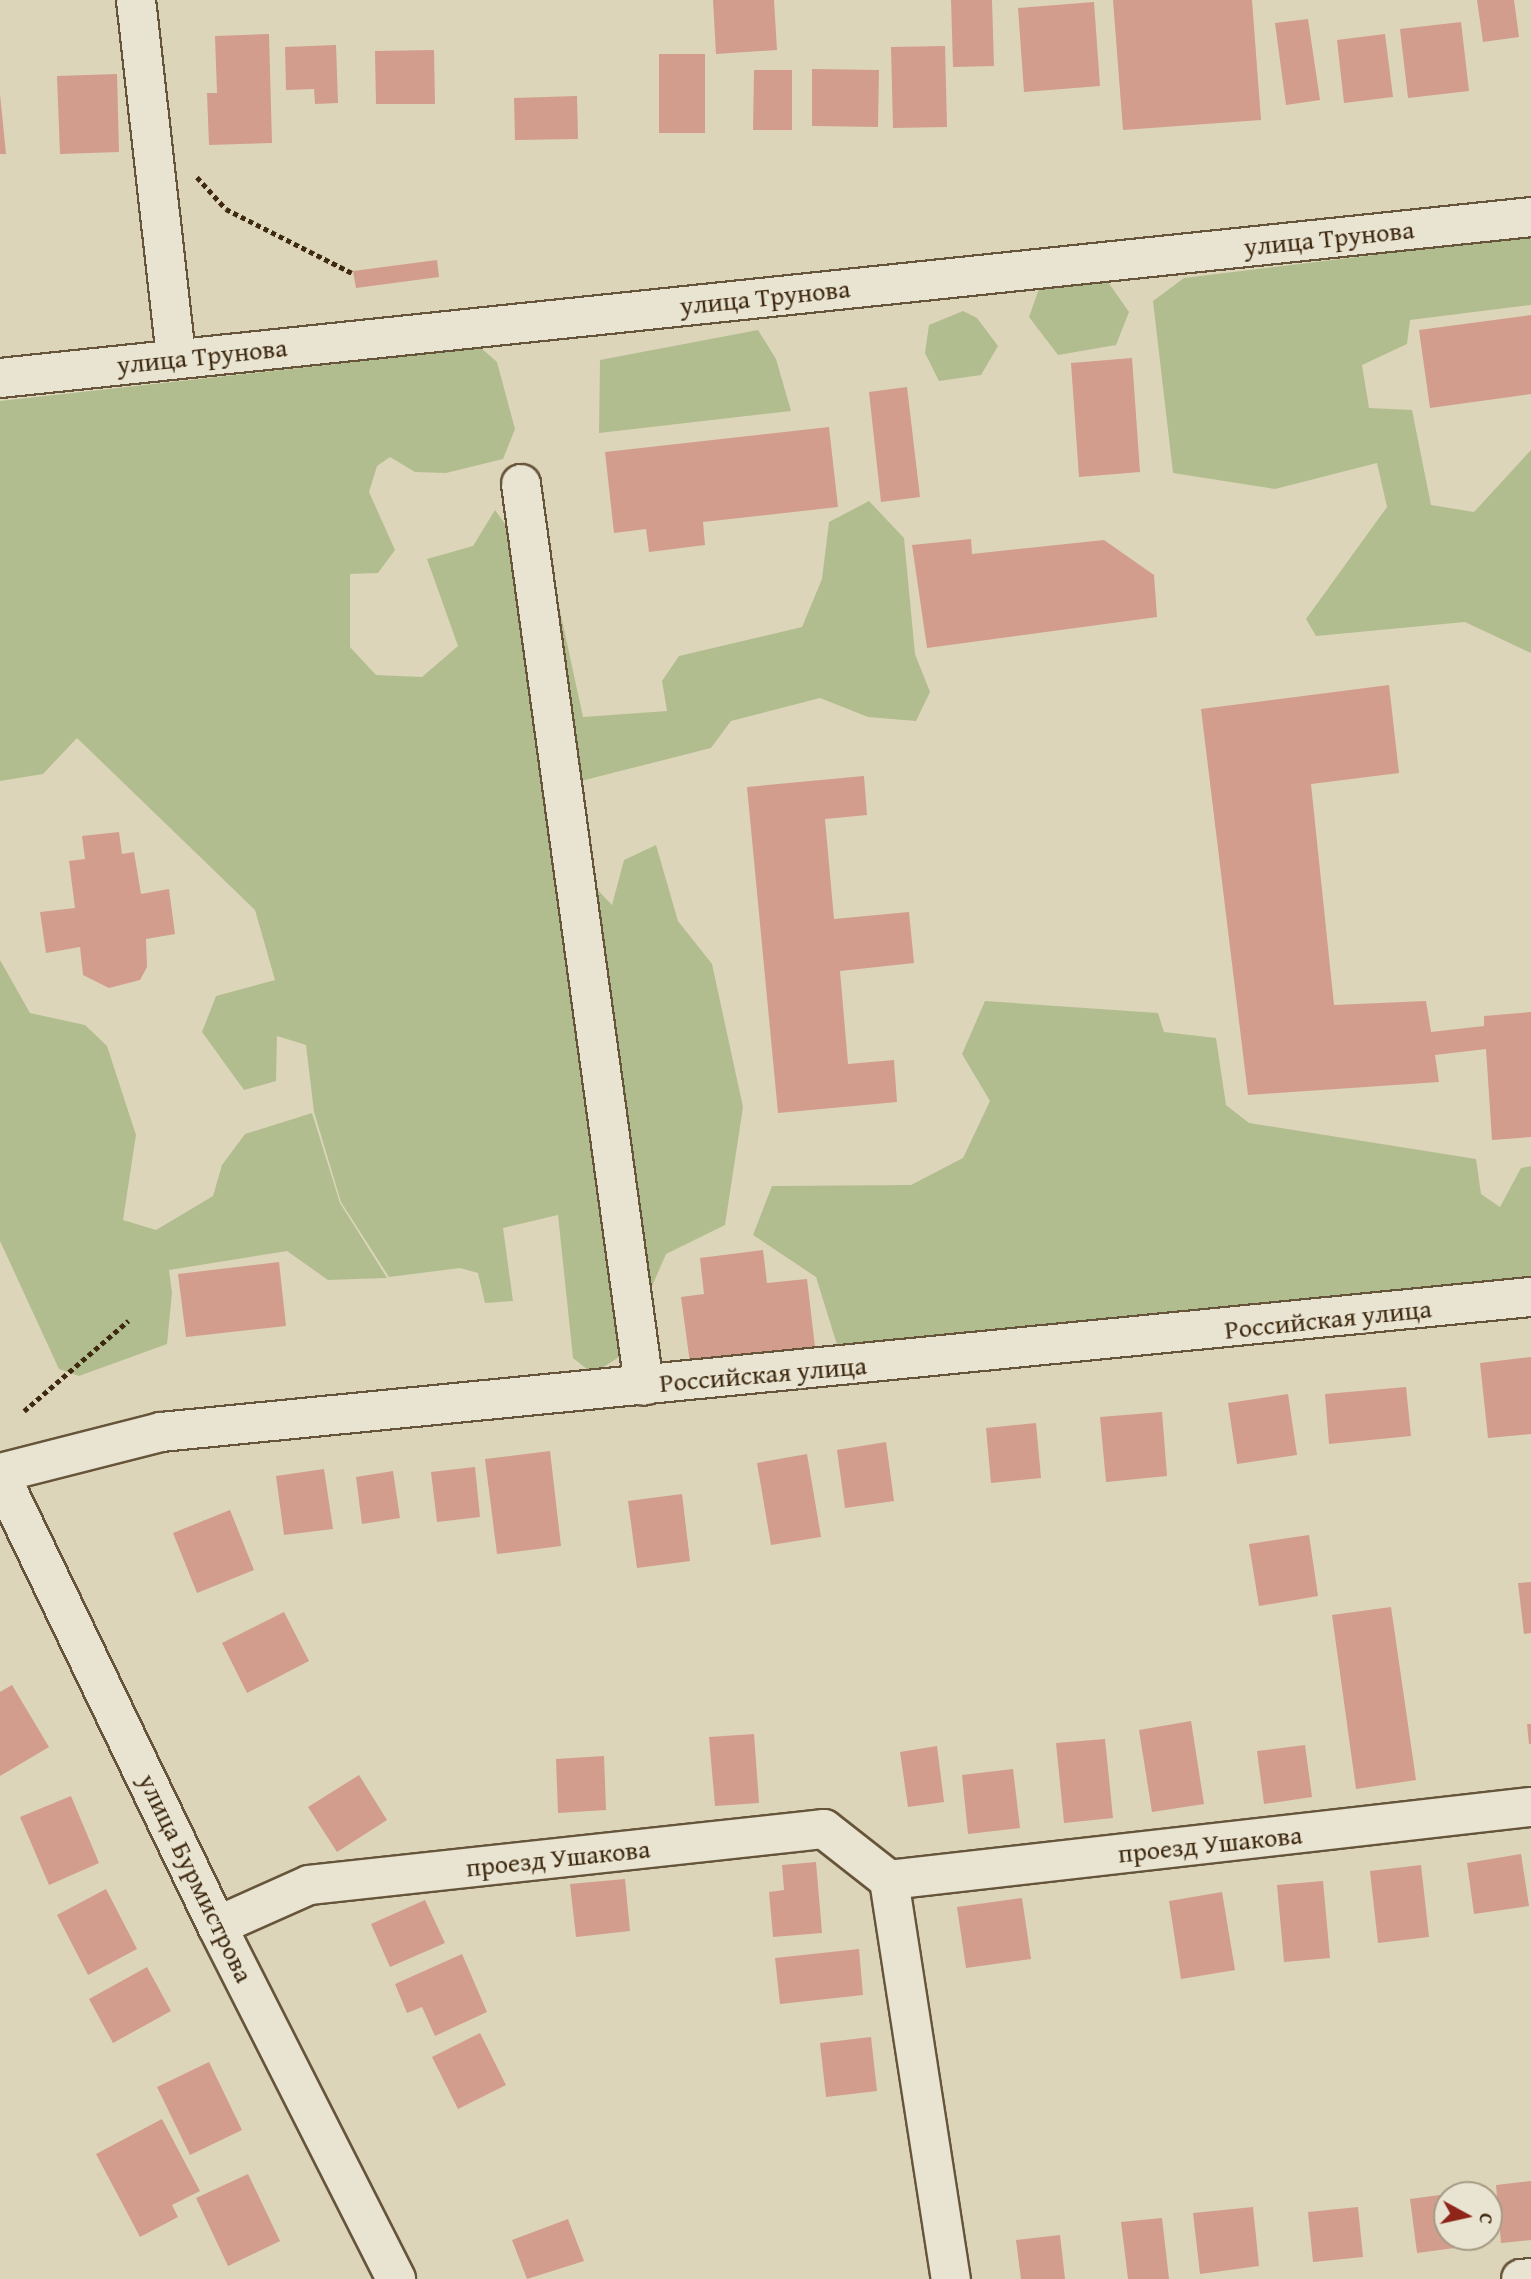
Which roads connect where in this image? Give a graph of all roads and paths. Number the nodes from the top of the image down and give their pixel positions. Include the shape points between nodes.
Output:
1 (136, 0) edge
2 (193, 172) dead end
3 (1531, 217) edge
4 (352, 273) dead end
5 (176, 359) junction
6 (0, 378) edge
7 (521, 484) dead end
8 (1531, 1297) edge
9 (128, 1321) dead end
10 (644, 1386) junction
11 (24, 1411) dead end
12 (2, 1482) edge
13 (1531, 1807) edge
14 (889, 1880) junction
15 (218, 1926) junction
16 (1531, 2278) edge
17 (396, 2279) edge
18 (951, 2279) edge
19 (1521, 2279) edge

1 - 5 street
2 - 4 path via 226,209
3 - 5 street, улица Трунова
5 - 6 street, улица Трунова
7 - 10 street
8 - 10 street, Российская улица
9 - 11 path
10 - 12 street, Российская улица via 161,1432
12 - 15 street, улица Бурмистрова
13 - 14 street, проезд Ушакова
14 - 15 street, проезд Ушакова via 824,1829 309,1885
14 - 18 street
15 - 17 street, улица Бурмистрова
16 - 19 street

